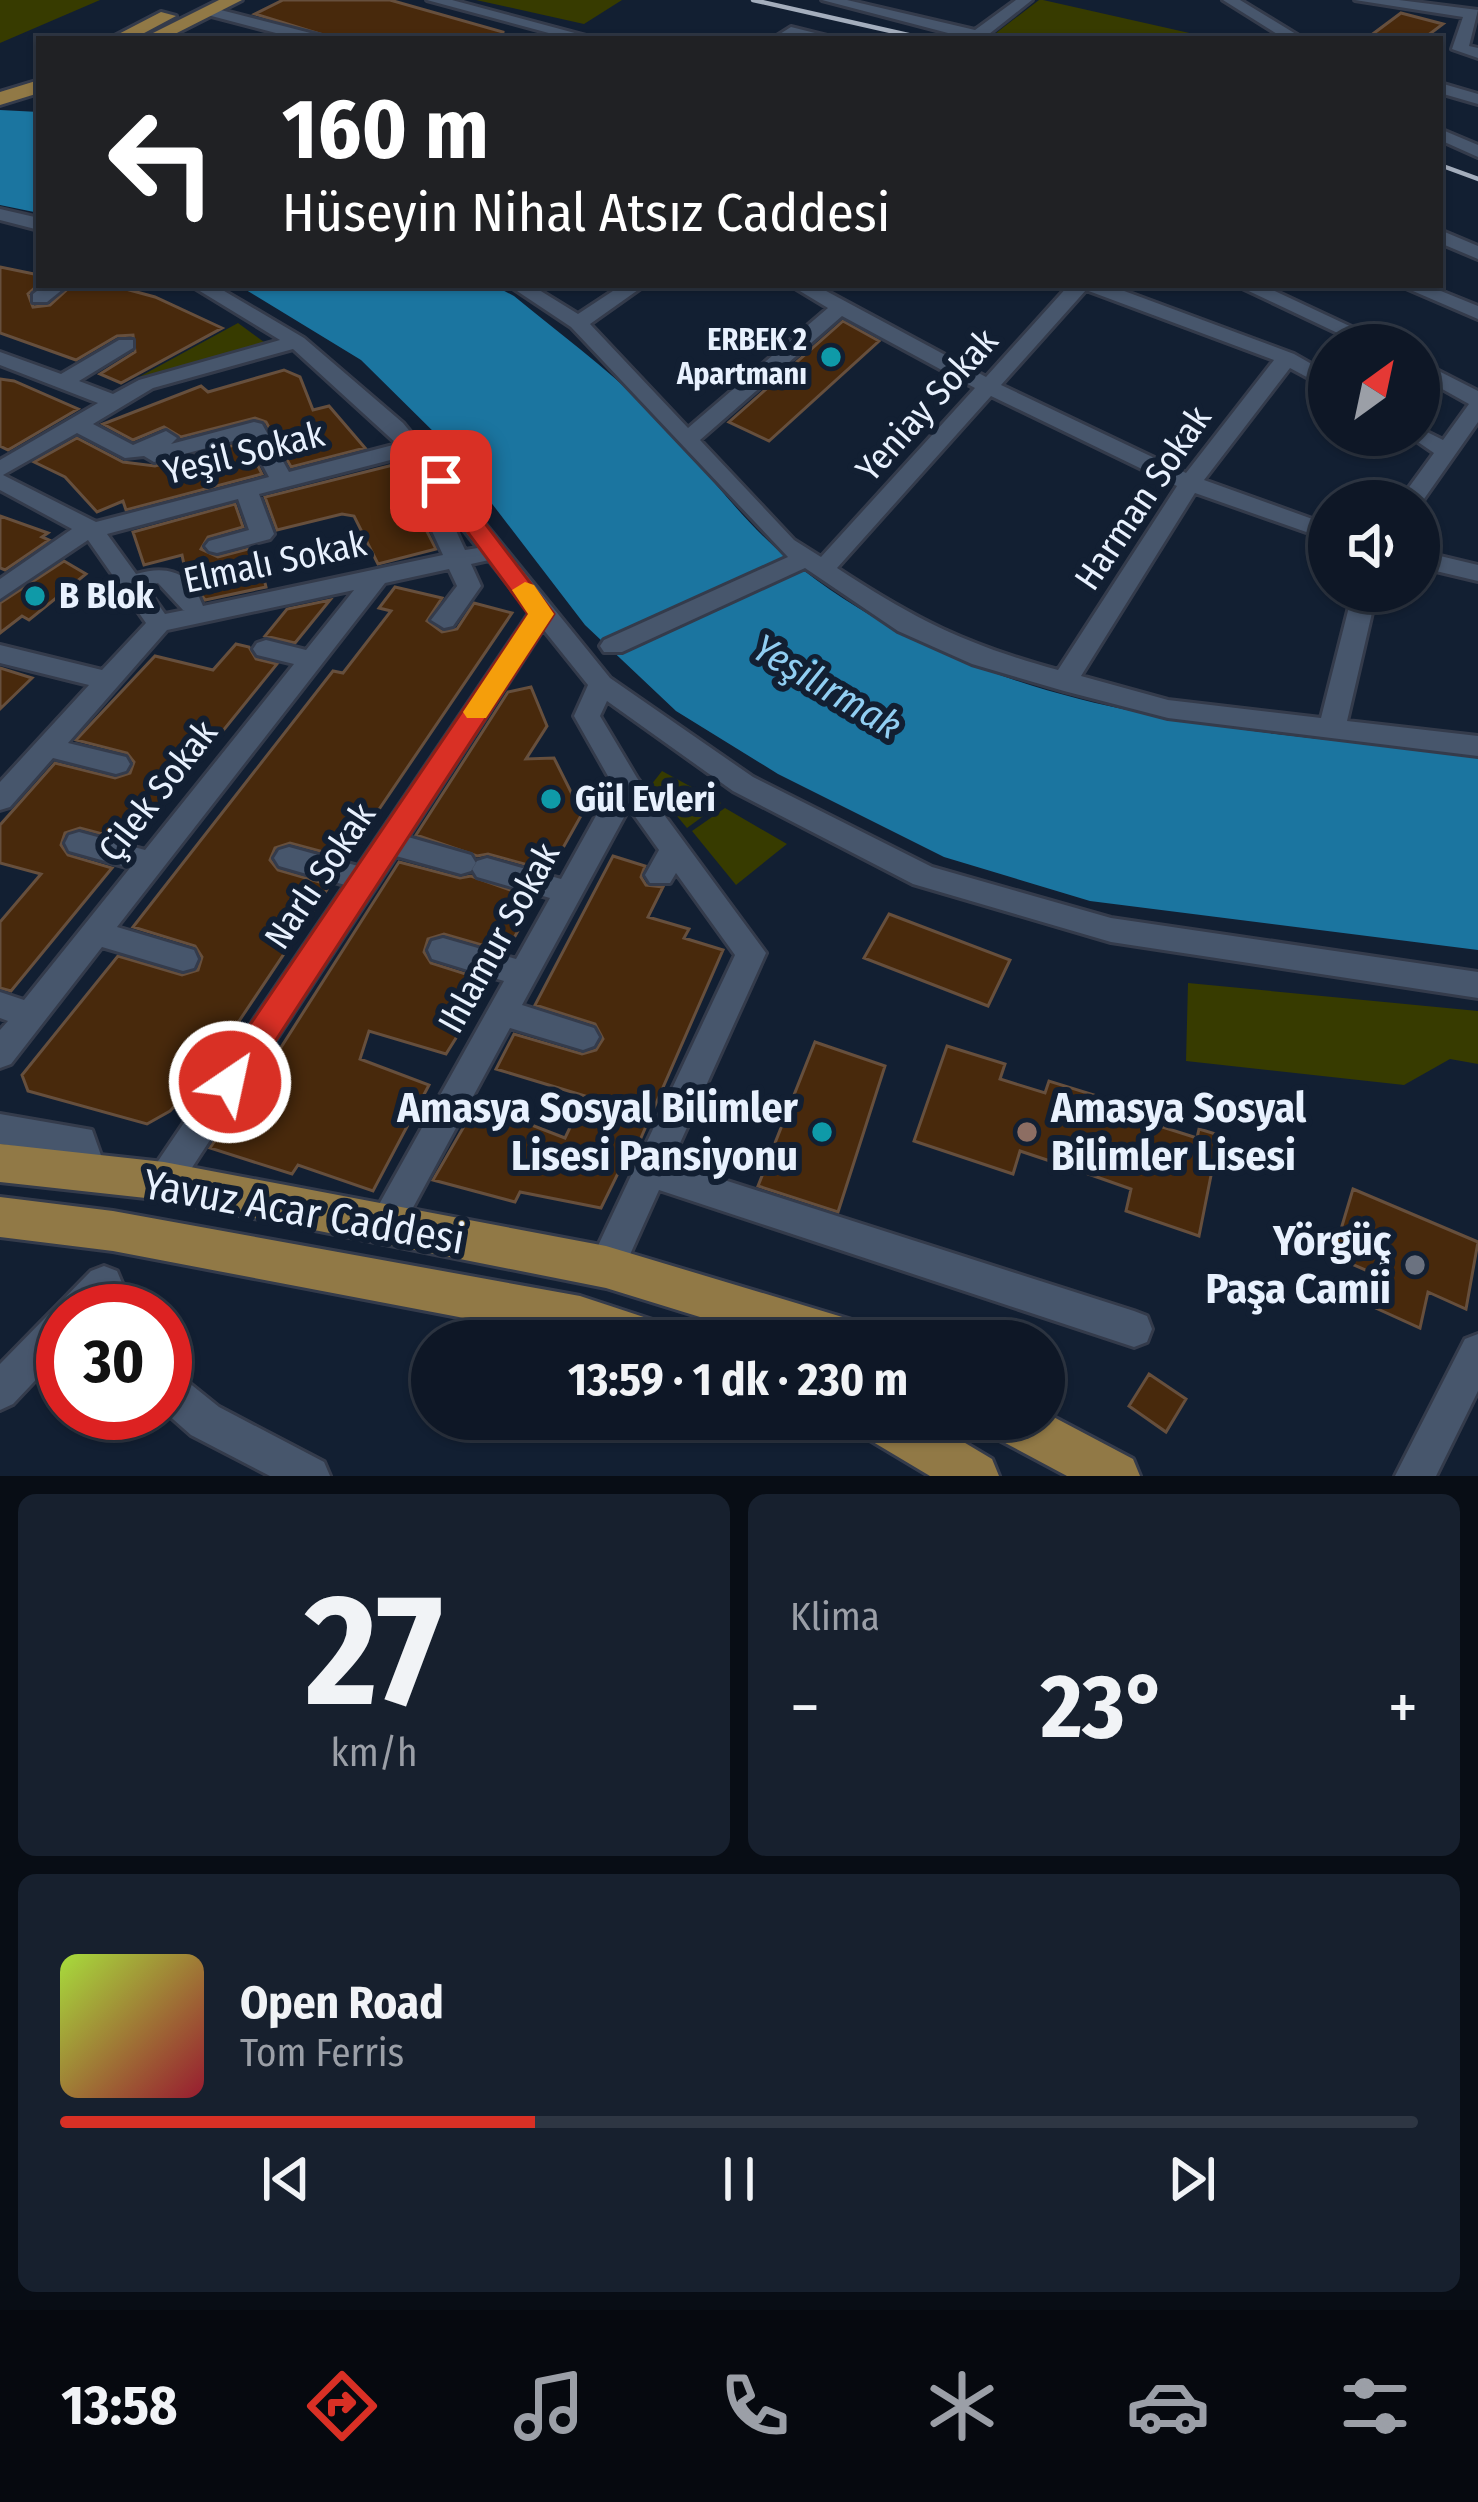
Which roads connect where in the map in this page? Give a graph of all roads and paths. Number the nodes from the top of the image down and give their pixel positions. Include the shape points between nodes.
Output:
1 (233, 0) edge
2 (434, 0) edge
3 (829, 0) edge
4 (1024, 0) edge
5 (1230, 0) edge
6 (1361, 0) edge
7 (205, 5) edge
8 (1475, 14) edge
9 (126, 36) edge
10 (155, 36) edge
11 (307, 36) edge
12 (572, 36) edge
13 (980, 36) edge
14 (985, 36) edge
15 (1291, 36) edge
16 (1443, 39) edge
17 (1478, 53) edge
18 (36, 83) edge
19 (1443, 89) edge
20 (5, 96) edge
21 (36, 98) edge
22 (1478, 99) edge
23 (1443, 136) edge
24 (1443, 149) edge
25 (1478, 155) edge
26 (0, 214) edge
27 (36, 223) edge
28 (0, 235) edge
29 (1443, 237) edge
30 (36, 238) edge
31 (1478, 253) edge
32 (1443, 285) edge
33 (54, 288) edge
34 (205, 288) edge
35 (523, 288) edge
36 (630, 288) edge
37 (806, 288) edge
38 (1077, 288) edge
39 (1098, 288) edge
40 (1253, 288) edge
41 (1416, 288) edge
42 (40, 298) dead end
43 (1478, 298) edge
44 (842, 305) junction
45 (1478, 313) edge
46 (578, 323) junction
47 (1333, 324) edge
48 (297, 342) junction
49 (1287, 358) junction
50 (7, 368) edge
51 (1308, 370) edge
52 (58, 380) junction
53 (1440, 380) edge
54 (87, 381) junction
55 (990, 385) junction
56 (114, 402) junction
57 (1478, 404) edge
58 (76, 424) junction
59 (690, 438) junction
60 (413, 447) junction
61 (1440, 447) edge
62 (1447, 451) junction
63 (0, 469) edge
64 (1426, 480) edge
65 (0, 481) edge
66 (282, 481) junction
67 (1190, 483) junction
68 (246, 490) junction
69 (433, 507) dead end
70 (1308, 525) edge
71 (91, 529) junction
72 (217, 546) dead end
73 (497, 550) junction
74 (814, 564) junction
75 (1440, 565) edge
76 (463, 566) junction
77 (1478, 573) edge
78 (377, 577) junction
79 (130, 583) junction
80 (0, 591) edge
81 (192, 604) dead end
82 (1361, 612) edge
83 (541, 614) junction
84 (438, 619) dead end
85 (159, 624) junction
86 (613, 646) dead end
87 (266, 649) dead end
88 (0, 654) edge
89 (312, 660) junction
90 (106, 680) junction
91 (1064, 682) junction
92 (601, 684) junction
93 (1331, 730) junction
94 (1478, 746) edge
95 (46, 747) junction
96 (116, 764) dead end
97 (627, 785) junction
98 (0, 800) edge
99 (83, 839) dead end
100 (392, 839) junction
101 (291, 854) dead end
102 (154, 858) junction
103 (368, 875) junction
104 (568, 892) junction
105 (96, 933) junction
106 (443, 950) dead end
107 (183, 959) dead end
108 (523, 974) junction
109 (1478, 985) edge
110 (15, 1010) edge
111 (502, 1012) junction
112 (584, 1037) dead end
113 (0, 1054) edge
114 (0, 1129) edge
115 (0, 1163) edge
116 (650, 1172) junction
117 (91, 1174) junction
118 (164, 1181) junction
119 (0, 1217) edge
120 (384, 1228) junction
121 (606, 1267) junction
122 (586, 1320) edge
123 (780, 1320) edge
124 (1134, 1329) dead end
125 (1478, 1352) edge
126 (36, 1356) edge
127 (0, 1391) edge
128 (192, 1410) edge
129 (915, 1440) edge
130 (1048, 1440) edge
131 (310, 1476) edge
132 (975, 1476) edge
133 (1116, 1476) edge
134 (1415, 1476) edge

1 - 7 main road
2 - 12 street
3 - 13 street
4 - 14 street
5 - 15 street
6 - 8 street
7 - 9 main road
7 - 10 main road
7 - 11 street
8 - 16 street
8 - 17 street via 1460,49
18 - 20 main road
19 - 22 street
20 - 21 street
23 - 25 street
24 - 25 street
26 - 27 street
28 - 30 street
29 - 31 street
32 - 43 street
33 - 42 street
34 - 48 street
35 - 46 street
36 - 46 street
37 - 44 street
38 - 55 street, Yeniay Sokak
39 - 49 street
40 - 47 street
41 - 45 street
44 - 55 street
44 - 59 street
46 - 59 street
48 - 56 street via 146,383
48 - 60 street
49 - 51 street
49 - 67 street, Harman Sokak
50 - 52 street
52 - 54 street
52 - 54 street via 121,343
53 - 57 street
54 - 56 street
55 - 67 street
55 - 74 street, Yeniay Sokak
56 - 58 street
57 - 62 street
58 - 63 street
58 - 66 street via 133,454 254,429
59 - 74 street via 786,545
60 - 66 street, Yeşil Sokak via 310,480
60 - 73 street
61 - 62 street
62 - 64 street
65 - 71 street
66 - 68 street, Yeşil Sokak
67 - 70 street
67 - 91 street, Harman Sokak
68 - 71 street, Yeşil Sokak
68 - 72 street via 262,534
69 - 76 street
71 - 79 street
71 - 80 street
73 - 76 street, Elmalı Sokak
73 - 83 street
74 - 86 street
74 - 91 street via 908,625
75 - 77 street
76 - 78 street, Elmalı Sokak
76 - 84 street
78 - 85 street, Elmalı Sokak
78 - 89 street, Çilek Sokak
79 - 81 street via 163,574
79 - 85 street
82 - 93 street
83 - 92 street
83 - 100 street, Narlı Sokak
85 - 90 street, Elmalı Sokak
87 - 89 street
88 - 90 street
89 - 102 street, Çilek Sokak via 201,821
90 - 95 street, Elmalı Sokak
91 - 93 street via 1168,709
92 - 97 street via 587,716
92 - 109 street via 743,784 923,876 1112,930
93 - 94 street
95 - 96 street
95 - 98 street, Elmalı Sokak
97 - 104 street, Ihlamur Sokak
97 - 116 street via 667,862 751,953
99 - 102 street
100 - 103 street, Narlı Sokak
100 - 104 street
101 - 103 street
102 - 105 street, Çilek Sokak
103 - 118 street, Narlı Sokak via 286,1019
104 - 108 street, Ihlamur Sokak
105 - 107 street
105 - 110 street, Çilek Sokak
106 - 108 street
108 - 111 street, Ihlamur Sokak
110 - 113 street, Çilek Sokak
111 - 112 street
111 - 120 street, Ihlamur Sokak
114 - 117 street via 80,1141
115 - 117 main road, Yavuz Acar Caddesi
116 - 121 street
116 - 124 street
117 - 118 main road, Yavuz Acar Caddesi
118 - 120 main road, Yavuz Acar Caddesi
119 - 122 main road, Yavuz Acar Caddesi
120 - 121 main road, Yavuz Acar Caddesi
121 - 123 main road, Yavuz Acar Caddesi
125 - 134 street
126 - 127 street
128 - 131 street
129 - 132 main road
130 - 133 main road

